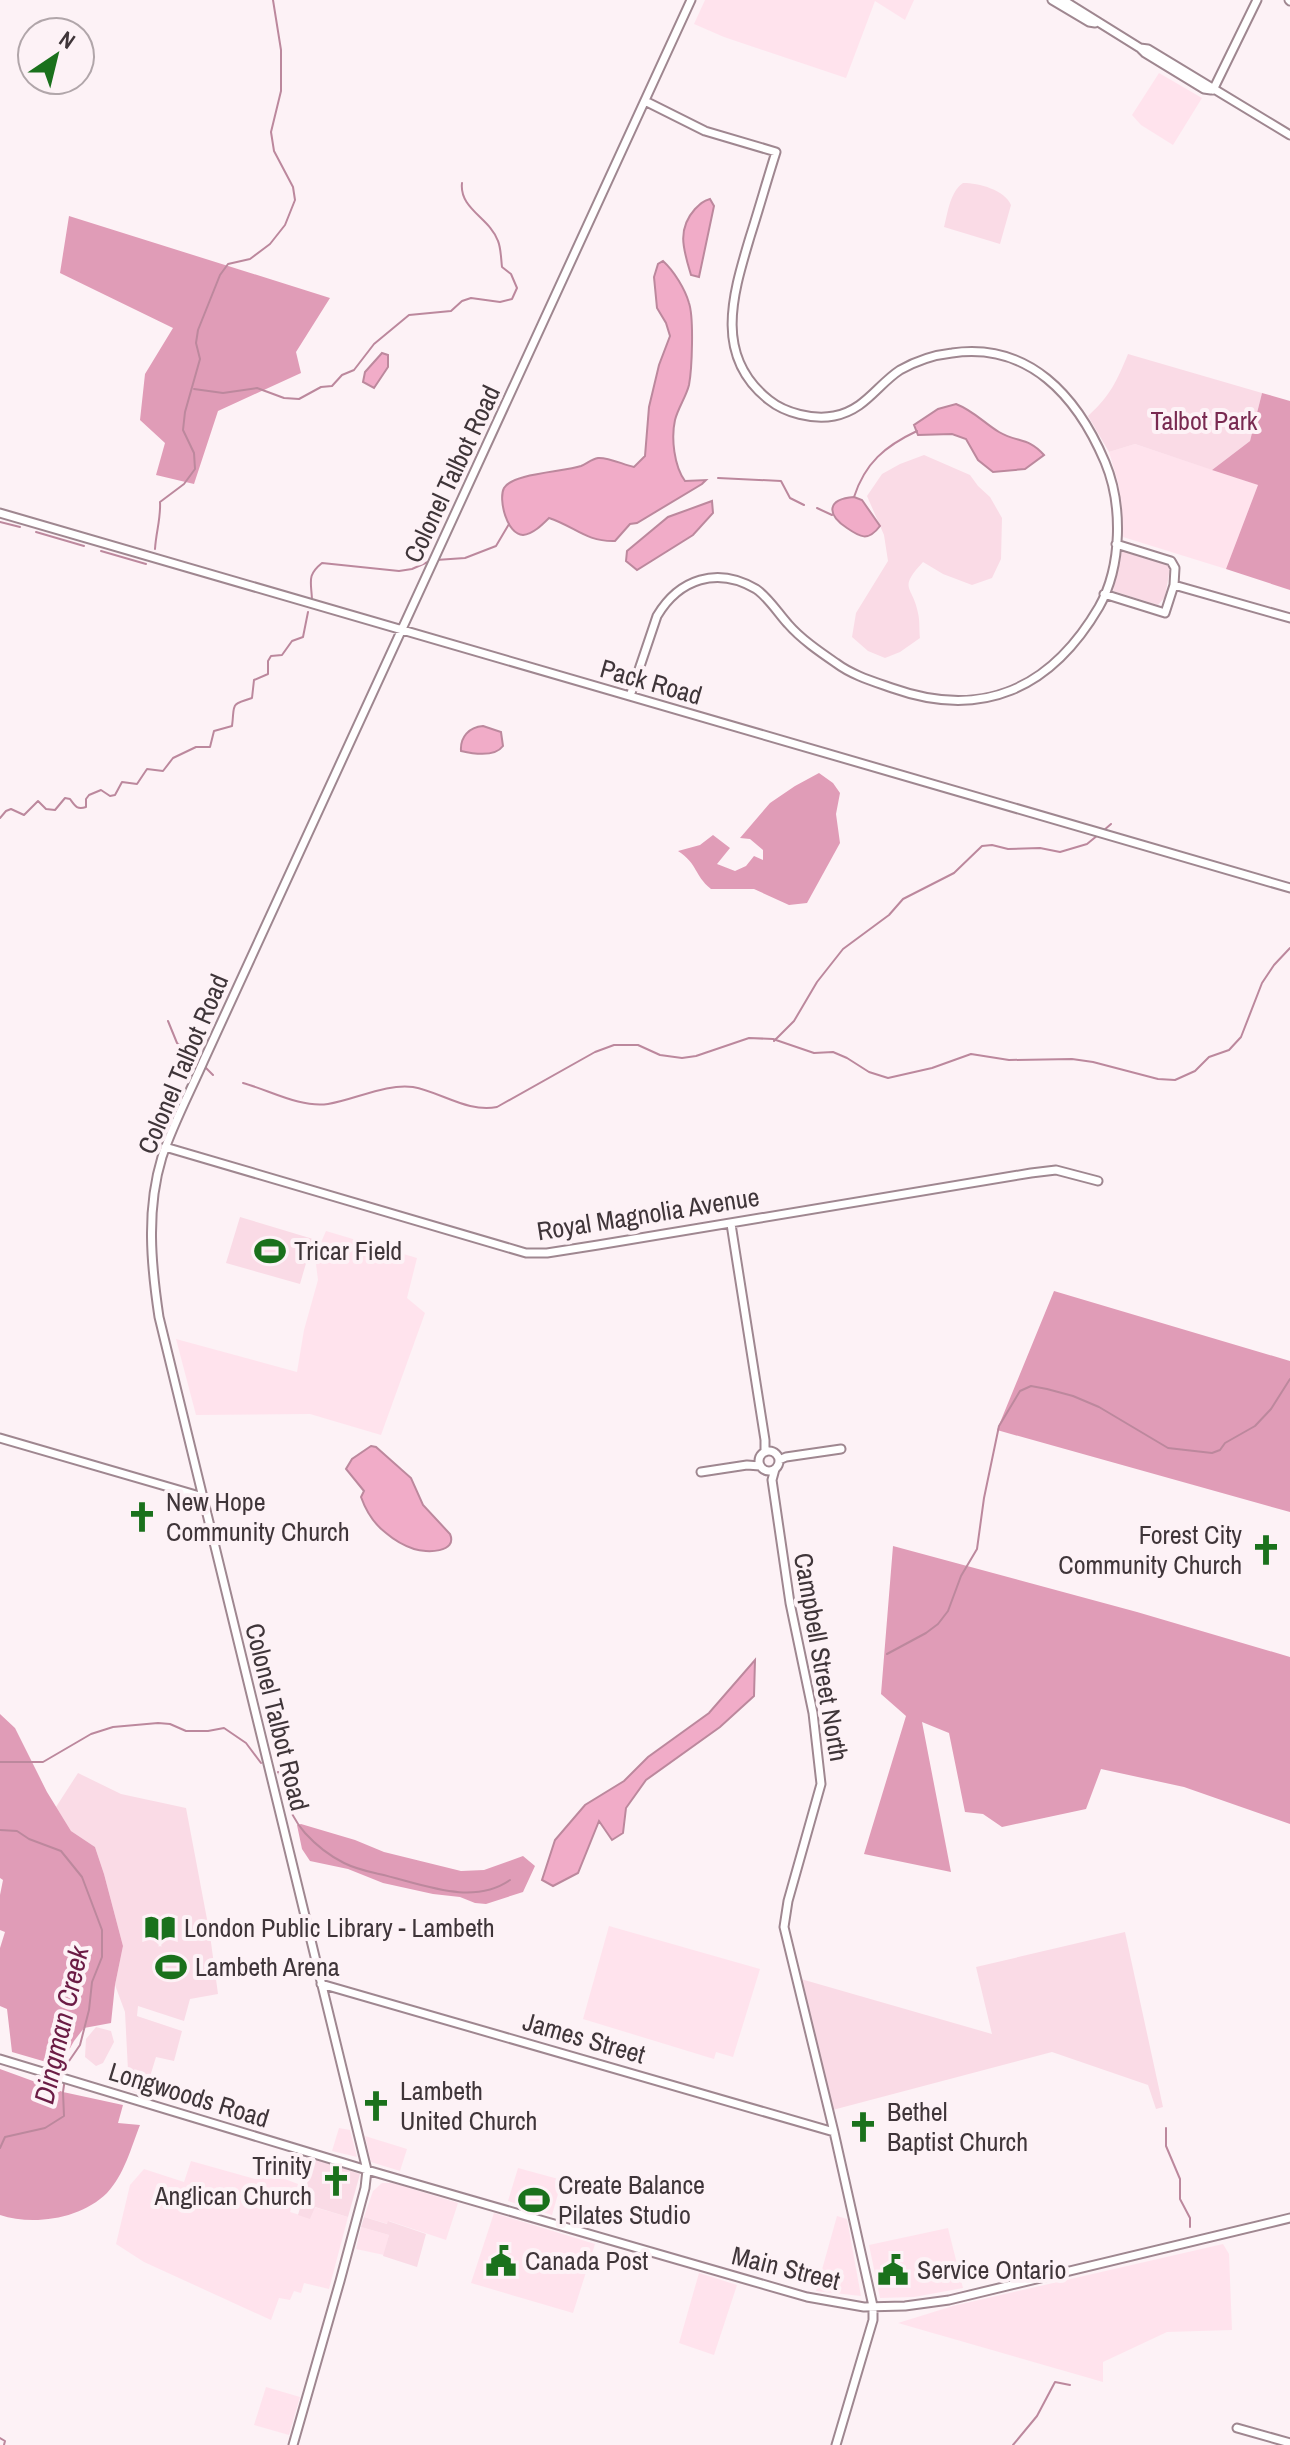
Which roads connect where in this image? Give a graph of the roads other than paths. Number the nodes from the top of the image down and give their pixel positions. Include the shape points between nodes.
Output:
1 (691, 0) edge
2 (1052, 0) edge
3 (1063, 0) edge
4 (1257, 0) edge
5 (1098, 23) junction
6 (1213, 90) junction
7 (645, 101) junction
8 (1290, 135) edge
9 (0, 513) edge
10 (1116, 544) junction
11 (1174, 585) junction
12 (1104, 594) junction
13 (1290, 618) edge
14 (401, 630) junction
15 (630, 696) junction
16 (1290, 888) edge
17 (165, 1147) junction
18 (1098, 1181) dead end
19 (731, 1224) junction
20 (0, 1438) edge
21 (841, 1449) dead end
22 (771, 1460) junction
23 (701, 1472) dead end
24 (203, 1497) junction
25 (321, 1984) junction
26 (0, 2059) edge
27 (834, 2132) junction
28 (367, 2170) junction
29 (1290, 2218) edge
30 (873, 2306) junction
31 (1237, 2428) dead end
32 (1290, 2443) edge
33 (293, 2445) edge
34 (836, 2445) edge

1 - 7 street, Colonel Talbot Road
2 - 5 street
3 - 5 street
4 - 6 street
5 - 6 street
6 - 8 street
7 - 10 street via 705,131 776,152 732,301 733,341 744,375 774,404 815,417 833,416 866,401 898,372 925,358 976,350 1023,362 1055,384 1094,436 1117,509
7 - 14 street, Colonel Talbot Road
9 - 14 street, Pack Road
10 - 11 street via 1171,561
10 - 12 street
11 - 12 street via 1165,613
11 - 13 street
12 - 15 street via 1075,643 1053,667 999,695 946,700 915,696 856,675 797,633 757,590 726,579 702,579 678,590 663,606
14 - 15 street, Pack Road
14 - 17 street, Colonel Talbot Road
15 - 16 street, Pack Road
17 - 19 street, Royal Magnolia Avenue via 526,1253
17 - 24 street, Colonel Talbot Road via 153,1204 152,1273
18 - 19 street, Royal Magnolia Avenue via 1056,1170
19 - 22 street, Campbell Street North
20 - 24 street
21 - 22 street
22 - 23 street
22 - 27 street, Campbell Street North via 821,1784 784,1927
24 - 25 street, Colonel Talbot Road
25 - 27 street, James Street
25 - 28 street, Colonel Talbot Road
26 - 28 street, Longwoods Road
27 - 30 street, Campbell Street North
28 - 30 street, Main Street via 807,2297
28 - 33 street, Colonel Talbot Road
29 - 30 street, Main Street via 949,2300
30 - 34 street
31 - 32 street

